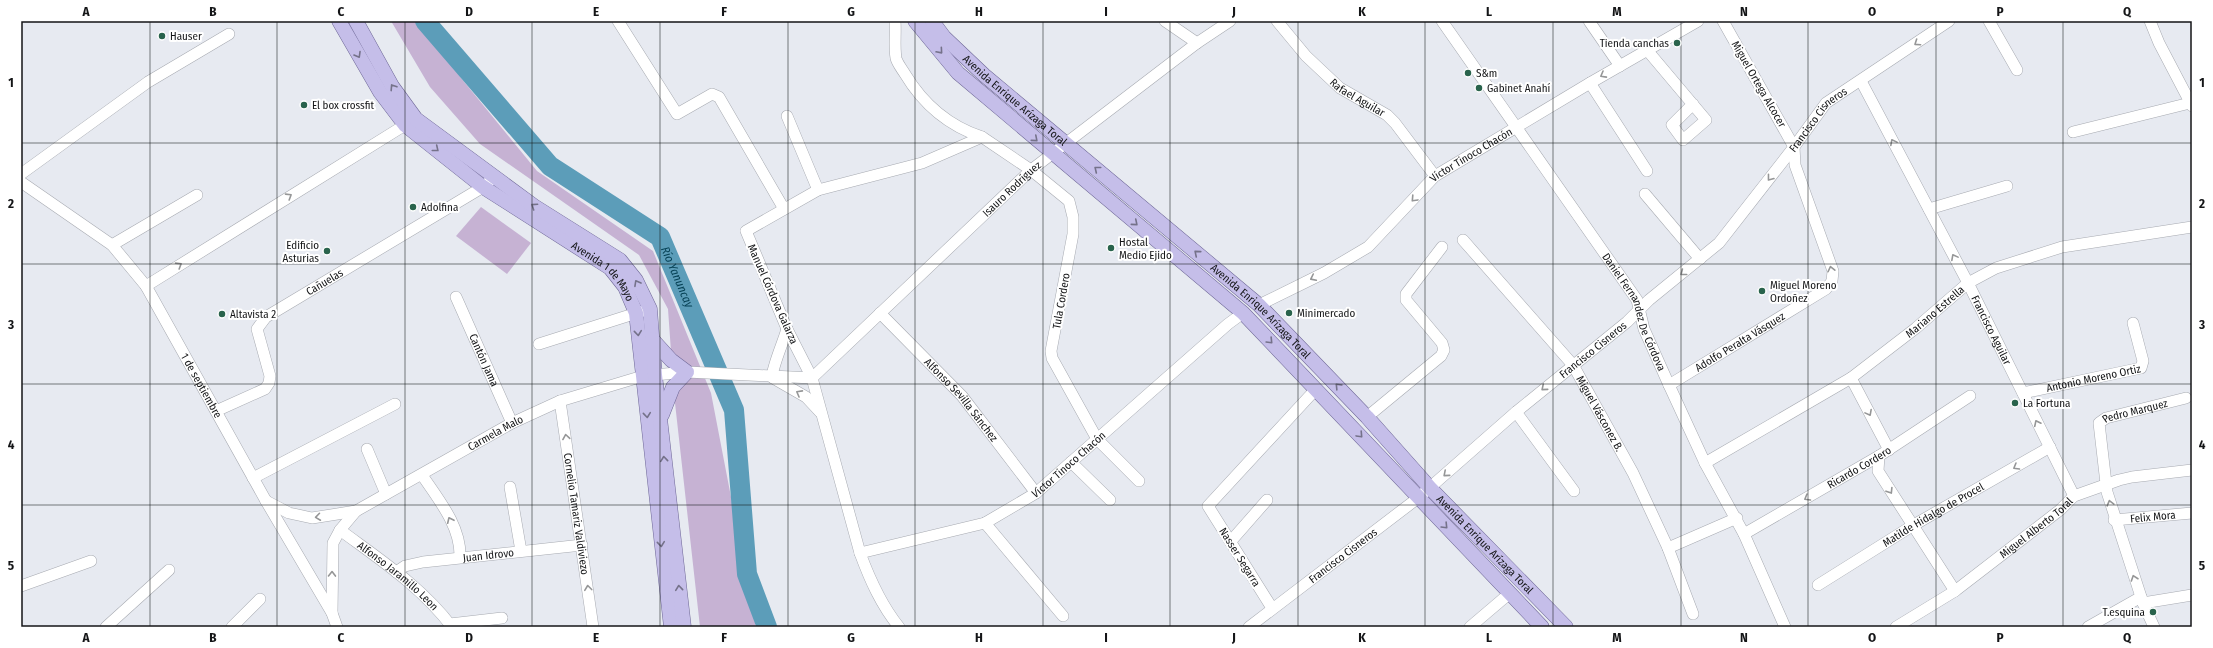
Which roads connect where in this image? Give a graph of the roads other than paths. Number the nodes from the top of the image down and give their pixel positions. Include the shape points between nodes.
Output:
1 (339, 21) edge
2 (356, 21) edge
3 (618, 21) edge
4 (895, 21) edge
5 (915, 21) edge
6 (932, 21) edge
7 (1165, 21) edge
8 (1230, 21) edge
9 (1277, 21) edge
10 (1442, 21) edge
11 (1590, 21) edge
12 (1698, 21) edge
13 (1723, 21) edge
14 (1949, 21) edge
15 (1989, 21) edge
16 (2150, 21) edge
17 (229, 34) dead end
18 (1197, 43) junction
19 (1646, 50) junction
20 (1620, 66) junction
21 (2017, 70) dead end
22 (1861, 81) junction
23 (1590, 82) junction
24 (1693, 104) dead end
25 (2191, 104) edge
26 (787, 116) dead end
27 (405, 125) junction
28 (1514, 128) junction
29 (2073, 132) dead end
30 (982, 137) junction
31 (1065, 142) junction
32 (1794, 147) junction
33 (1052, 153) junction
34 (1031, 170) junction
35 (1646, 171) dead end
36 (21, 174) edge
37 (1435, 176) junction
38 (494, 177) junction
39 (21, 182) edge
40 (2008, 186) dead end
41 (483, 187) junction
42 (818, 190) junction
43 (1645, 194) dead end
44 (197, 195) dead end
45 (784, 209) junction
46 (1929, 209) junction
47 (2192, 227) edge
48 (1463, 240) dead end
49 (112, 245) junction
50 (1442, 247) dead end
51 (1700, 259) junction
52 (1968, 282) junction
53 (146, 286) junction
54 (456, 297) dead end
55 (1259, 305) junction
56 (1639, 310) junction
57 (643, 311) junction
58 (880, 313) junction
59 (1243, 314) junction
60 (2133, 323) dead end
61 (787, 329) junction
62 (652, 339) junction
63 (539, 344) dead end
64 (1573, 364) junction
65 (689, 373) junction
66 (649, 376) junction
67 (772, 377) junction
68 (812, 378) junction
69 (1851, 378) junction
70 (1669, 385) junction
71 (1316, 389) junction
72 (2022, 393) junction
73 (1970, 396) dead end
74 (2186, 398) dead end
75 (560, 401) junction
76 (395, 404) dead end
77 (216, 411) junction
78 (1516, 412) junction
79 (822, 414) junction
80 (1367, 416) junction
81 (660, 419) junction
82 (512, 423) junction
83 (1097, 439) junction
84 (2050, 447) junction
85 (367, 449) dead end
86 (1884, 453) junction
87 (1071, 462) junction
88 (1705, 463) junction
89 (2192, 470) edge
90 (422, 475) junction
91 (253, 478) junction
92 (1139, 481) dead end
93 (2106, 486) junction
94 (510, 487) dead end
95 (1430, 488) junction
96 (1574, 491) dead end
97 (1036, 493) junction
98 (386, 494) junction
99 (2074, 496) junction
100 (1418, 498) junction
101 (1110, 500) dead end
102 (1267, 500) dead end
103 (266, 501) junction
104 (356, 511) junction
105 (2192, 513) edge
106 (1737, 518) junction
107 (2114, 520) junction
108 (985, 523) junction
109 (1912, 526) junction
110 (340, 530) junction
111 (1744, 534) junction
112 (1231, 541) junction
113 (582, 545) junction
114 (1668, 548) junction
115 (522, 551) junction
116 (860, 553) junction
117 (460, 557) junction
118 (91, 561) dead end
119 (168, 570) dead end
120 (396, 572) junction
121 (1818, 585) dead end
122 (21, 586) edge
123 (1954, 591) junction
124 (1510, 594) junction
125 (2192, 595) edge
126 (260, 599) dead end
127 (2142, 600) junction
128 (1272, 608) junction
129 (332, 613) junction
130 (1693, 614) dead end
131 (1063, 616) dead end
132 (502, 618) dead end
133 (451, 625) edge
134 (106, 627) edge
135 (232, 627) edge
136 (337, 627) edge
137 (593, 627) edge
138 (670, 627) edge
139 (684, 627) edge
140 (898, 627) edge
141 (1249, 627) edge
142 (1470, 627) edge
143 (1542, 627) edge
144 (1566, 627) edge
145 (1785, 627) edge
146 (1896, 627) edge
147 (2088, 627) edge
148 (2154, 627) edge

1 -> 27 main road, Avenida 1 de Mayo via 380,92
38 -> 2 main road, Avenida 1 de Mayo via 416,119 392,86
3 - 45 street via 677,114 712,94 719,97
4 - 30 street via 896,59 911,84 928,104 949,122
5 -> 33 main road, Avenida Enrique Arízaga Toral via 958,73
6 - 31 main road, Avenida Enrique Arízaga Toral via 944,37 984,75
7 - 18 street
8 - 18 street, Isauro Rodríguez
9 - 37 street, Rafael Aguilar via 1306,56 1340,88 1387,115
10 - 28 street, Daniel Fernandez De Córdova
11 - 20 street
12 - 19 street, Víctor Tinoco Chacón
13 - 32 street, Miguel Ortega Alcocer
14 -> 22 street, Francisco Cisneros
15 - 21 street
16 - 25 street
17 - 36 street via 148,82
18 - 31 street, Isauro Rodríguez
19 - 20 street, Víctor Tinoco Chacón
19 - 24 street
20 -> 23 street, Víctor Tinoco Chacón
22 - 32 street, Francisco Cisneros via 1826,103
46 -> 22 street, Francisco Aguilar
23 - 28 street, Víctor Tinoco Chacón
23 - 35 street
25 - 29 street
26 - 42 street
27 -> 41 main road, Avenida 1 de Mayo
53 -> 27 street
28 - 37 street, Víctor Tinoco Chacón
28 - 56 street, Daniel Fernandez De Córdova via 1628,286 1637,300
30 - 34 street
30 - 42 street, Manuel Córdova Galarza via 922,163
31 - 33 street, Isauro Rodríguez
55 -> 31 main road, Avenida Enrique Arízaga Toral
32 -> 51 street, Francisco Cisneros via 1719,243
70 -> 32 street, Adolfo Peralta Vásquez via 1826,289 1832,282 1832,271 1795,165
33 - 34 street, Isauro Rodríguez
33 -> 59 main road, Avenida Enrique Arízaga Toral
34 - 58 street, Isauro Rodríguez
34 - 83 street, Tula Cordero via 1069,201 1073,217 1073,234 1051,351 1052,358
37 -> 55 street, Víctor Tinoco Chacón via 1368,248
38 - 41 street, Cañuelas
57 -> 38 main road, Avenida 1 de Mayo via 636,280 620,260 534,206
39 - 49 street, 1 de septiembre
40 - 46 street
41 - 57 main road, Avenida 1 de Mayo via 610,268
41 - 77 street, Cañuelas via 266,316 257,329 270,376 269,383 265,389
42 - 45 street, Manuel Córdova Galarza
43 - 51 street
44 - 49 street
45 - 61 street, Manuel Córdova Galarza via 746,232
52 -> 46 street, Francisco Aguilar
47 - 52 street, Mariano Estrella via 2062,247 1996,268
48 - 64 street, Miguel Vásconez B.
49 - 53 street, 1 de septiembre
50 - 80 street via 1406,294 1406,300 1442,343 1444,350 1441,356
51 -> 56 street, Francisco Cisneros
52 - 69 street, Mariano Estrella via 1916,328
52 - 72 street, Francisco Aguilar
53 - 77 street, 1 de septiembre
54 - 82 street, Cantón Jama
80 -> 55 main road, Avenida Enrique Arízaga Toral
56 - 64 street, Francisco Cisneros
56 - 70 street, Daniel Fernandez De Córdova via 1644,329
57 - 62 main road, Avenida 1 de Mayo
57 - 63 street
57 -> 66 main road, Avenida 1 de Mayo
58 - 68 street, Isauro Rodríguez
58 - 97 street, Alfonso Sevilla Sánchez via 962,396
59 -> 71 main road, Avenida Enrique Arízaga Toral
59 - 83 street, Víctor Tinoco Chacón
60 - 72 street, Antonio Moreno Ortiz via 2143,361 2141,368
61 - 67 street
61 - 68 street, Manuel Córdova Galarza
62 - 65 main road via 671,360
62 - 66 main road, Avenida 1 de Mayo
64 -> 78 street, Francisco Cisneros
64 - 114 street, Miguel Vásconez B. via 1633,473
65 - 66 street, Carmela Malo
65 - 67 street, Carmela Malo
65 - 81 main road via 673,387
66 - 75 street, Carmela Malo
66 - 81 main road, Avenida 1 de Mayo
66 -> 138 main road, Avenida 1 de Mayo
67 - 68 street, Carmela Malo
79 -> 67 street via 806,397
68 - 79 street, Manuel Córdova Galarza
69 -> 86 street
69 - 88 street, Mariano Estrella
70 - 88 street, Daniel Fernandez De Córdova
71 -> 100 main road, Avenida Enrique Arízaga Toral
71 - 112 street, Nasser Segarra via 1208,506
84 -> 72 street, Francisco Aguilar
73 - 86 street, Ricardo Cordero
74 - 93 street, Pedro Marquez via 2106,418 2099,423
75 - 82 street, Carmela Malo
113 -> 75 street, Cornelio Tamariz Valdiviezo
76 - 91 street
77 - 91 street, 1 de septiembre
78 -> 95 street, Francisco Cisneros
78 - 96 street
79 - 116 street, Manuel Córdova Galarza
80 - 95 main road, Avenida Enrique Arízaga Toral
139 -> 81 main road, Avenida 1 de Mayo
82 - 90 street, Carmela Malo
83 - 87 street, Víctor Tinoco Chacón
83 - 92 street, Tula Cordero
84 - 99 street, Francisco Aguilar
84 -> 109 street, Matilde Hidalgo de Procel
85 - 98 street
86 -> 109 street via 1878,471
86 -> 111 street, Ricardo Cordero
87 - 97 street, Víctor Tinoco Chacón
87 - 101 street
88 - 106 street, Daniel Fernandez De Córdova
89 - 93 street, Miguel Alberto Toral via 2132,476
90 - 98 street, Carmela Malo
117 -> 90 street via 460,545 450,517
91 - 103 street, 1 de septiembre
93 - 99 street, Miguel Alberto Toral
107 -> 93 street
94 - 115 street
95 - 100 street, Francisco Cisneros
95 - 144 main road, Avenida Enrique Arízaga Toral
97 - 108 street, Víctor Tinoco Chacón
98 - 104 street, Carmela Malo
99 - 123 street, Miguel Alberto Toral via 2060,510
100 -> 124 main road, Avenida Enrique Arízaga Toral
100 - 128 street, Francisco Cisneros
102 - 112 street
104 -> 103 street, Carmela Malo via 312,518 289,513
103 - 129 street, 1 de septiembre
104 - 110 street, Carmela Malo
105 - 107 street, Felix Mora
106 - 111 street, Daniel Fernandez De Córdova
106 - 114 street
127 -> 107 street
108 - 116 street, Víctor Tinoco Chacón
108 - 131 street
109 - 121 street, Matilde Hidalgo de Procel
109 - 123 street
110 - 120 street, Alfonso Jaramillo Leon
129 -> 110 street, Carmela Malo via 333,543
111 - 145 street, Daniel Fernandez De Córdova
112 - 128 street, Nasser Segarra
113 - 115 street, Juan Idrovo
137 -> 113 street, Cornelio Tamariz Valdiviezo
114 - 130 street, Miguel Vásconez B.
115 - 117 street, Juan Idrovo
116 - 140 street, Manuel Córdova Galarza via 879,599
117 - 120 street, Juan Idrovo via 423,562 406,566
118 - 122 street
119 - 134 street
120 - 133 street, Alfonso Jaramillo Leon via 430,601
123 - 146 street, Miguel Alberto Toral
124 - 142 street
124 - 143 main road, Avenida Enrique Arízaga Toral
125 - 127 street
126 - 135 street
127 - 147 street
127 - 148 street
128 - 141 street, Francisco Cisneros
129 - 136 street, 1 de septiembre
132 - 133 street

